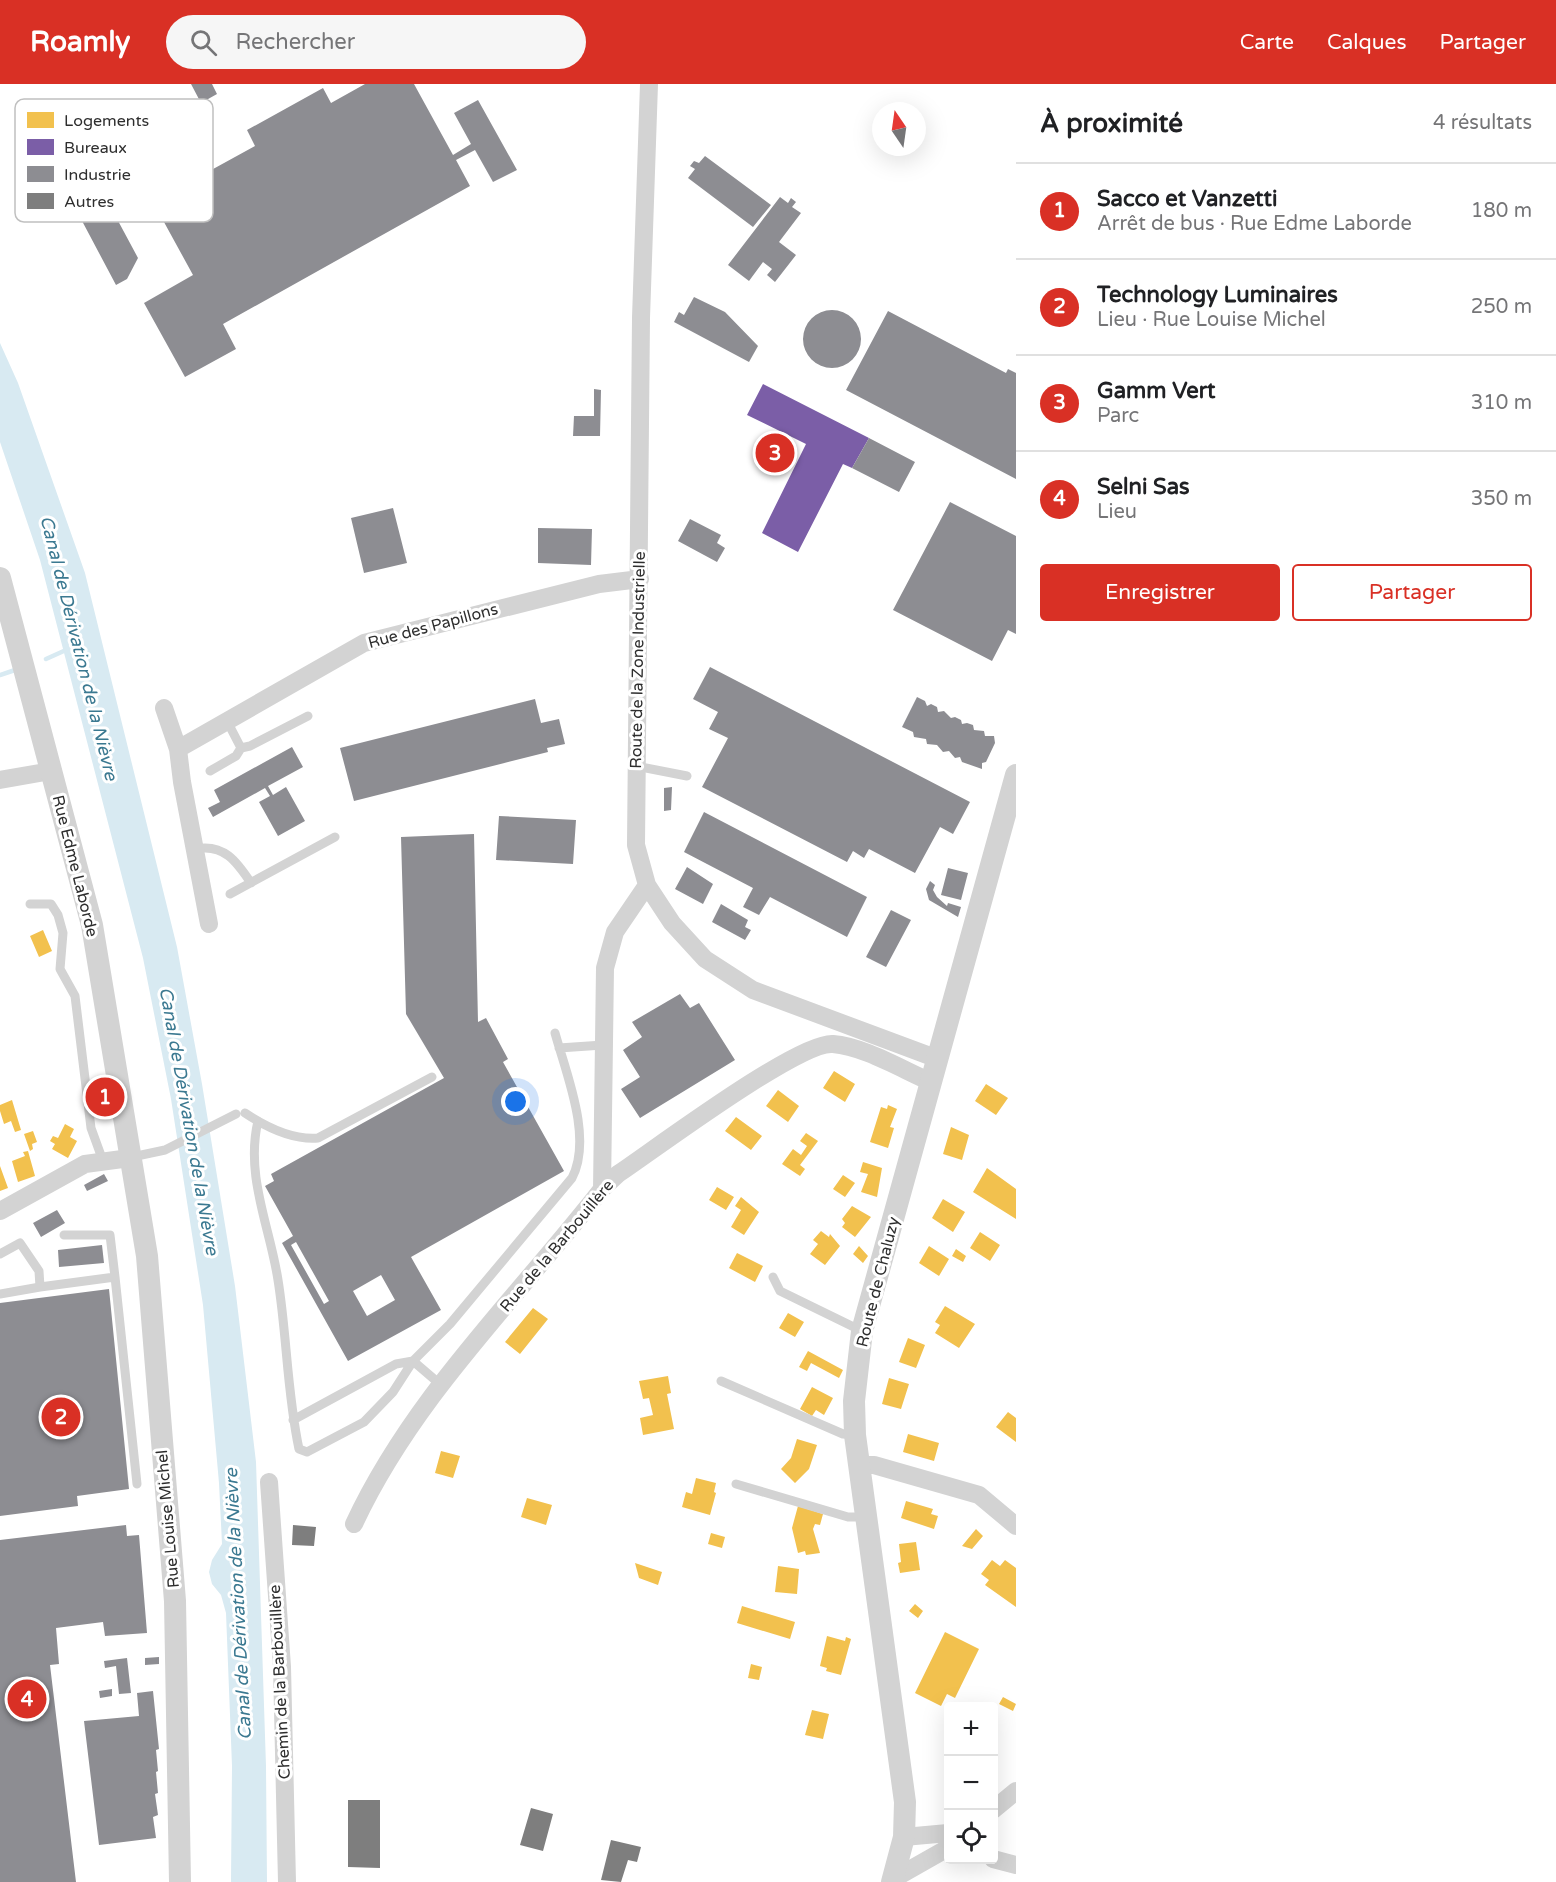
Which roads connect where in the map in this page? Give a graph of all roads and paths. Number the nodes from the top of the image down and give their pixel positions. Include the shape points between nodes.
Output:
1 (649, 84) edge
2 (0, 578) edge
3 (640, 579) junction
4 (164, 708) dead end
5 (308, 716) dead end
6 (227, 721) junction
7 (178, 748) junction
8 (241, 748) junction
9 (636, 766) junction
10 (51, 771) junction
11 (210, 771) dead end
12 (1016, 775) edge
13 (687, 776) dead end
14 (0, 780) edge
15 (335, 837) dead end
16 (195, 849) junction
17 (251, 883) junction
18 (647, 885) junction
19 (230, 894) dead end
20 (30, 904) dead end
21 (209, 924) dead end
22 (555, 1033) dead end
23 (603, 1045) junction
24 (559, 1048) junction
25 (938, 1059) junction
26 (432, 1077) dead end
27 (931, 1082) junction
28 (258, 1122) junction
29 (130, 1158) junction
30 (103, 1161) junction
31 (602, 1189) junction
32 (0, 1211) edge
33 (63, 1235) dead end
34 (0, 1254) edge
35 (115, 1277) junction
36 (773, 1277) dead end
37 (40, 1287) junction
38 (0, 1294) edge
39 (862, 1331) junction
40 (413, 1361) junction
41 (721, 1381) dead end
42 (441, 1385) junction
43 (293, 1420) junction
44 (855, 1435) junction
45 (859, 1465) junction
46 (269, 1482) dead end
47 (137, 1484) dead end
48 (736, 1484) dead end
49 (866, 1517) junction
50 (354, 1524) dead end
51 (1016, 1526) edge
52 (1016, 1791) edge
53 (998, 1806) edge
54 (944, 1833) edge
55 (904, 1837) junction
56 (944, 1850) edge
57 (998, 1860) edge
58 (1016, 1865) edge
59 (894, 1880) edge
60 (180, 1882) edge
61 (287, 1882) edge

1 - 3 street, Route de la Zone Industrielle via 641,318
2 - 10 street, Rue Edme Laborde
3 - 6 street, Rue des Papillons via 598,584 377,638
3 - 9 street, Route de la Zone Industrielle
4 - 7 street
5 - 8 lane
6 - 7 street, Rue des Papillons
6 - 8 lane
7 - 16 street
8 - 11 lane via 236,756
9 - 13 lane
9 - 18 street, Route de la Zone Industrielle via 636,845
10 - 14 street
10 - 29 street, Rue Edme Laborde via 92,925
12 - 25 street, Route de Chaluzy
15 - 17 lane
16 - 17 lane via 226,852
16 - 21 street
17 - 19 lane
18 - 23 street via 615,932 605,968
18 - 25 street, Route de la Zone Industrielle via 672,923 705,959 753,990
20 - 30 lane via 51,904 58,915 63,933 60,969 75,996 91,1128
22 - 24 lane
23 - 24 lane
23 - 31 street
24 - 40 lane via 578,1116 577,1169 458,1315
25 - 27 street, Route de Chaluzy
26 - 28 lane via 318,1138 303,1138
27 - 31 street, Rue de la Barbouillère via 844,1046 810,1048 749,1085 618,1174
27 - 39 street, Route de Chaluzy
28 - 29 lane via 241,1114 165,1150
28 - 43 lane via 256,1189 278,1280
29 - 30 street
29 - 60 street, Rue Louise Michel via 147,1256 175,1600
30 - 32 street via 85,1164
31 - 42 street, Rue de la Barbouillère
33 - 35 lane via 110,1235
34 - 37 lane via 20,1243 39,1271
35 - 37 lane
35 - 47 lane
36 - 39 lane via 780,1291
37 - 38 lane
39 - 44 street, Route de Chaluzy via 854,1401
40 - 42 lane
40 - 43 lane via 390,1367
40 - 43 lane via 393,1392 364,1422 314,1450 299,1449
41 - 44 lane via 843,1434
42 - 50 street, Rue de la Barbouillère via 372,1485
44 - 45 street, Route de Chaluzy
45 - 49 street, Route de Chaluzy
45 - 51 street via 874,1465 967,1490 988,1501
46 - 61 street, Chemin de la Barbouillère via 282,1667
48 - 49 lane via 849,1517
49 - 55 street, Route de Chaluzy via 905,1802
52 - 53 street
54 - 55 street
55 - 59 street, Route de Chaluzy
56 - 59 street
57 - 58 street

